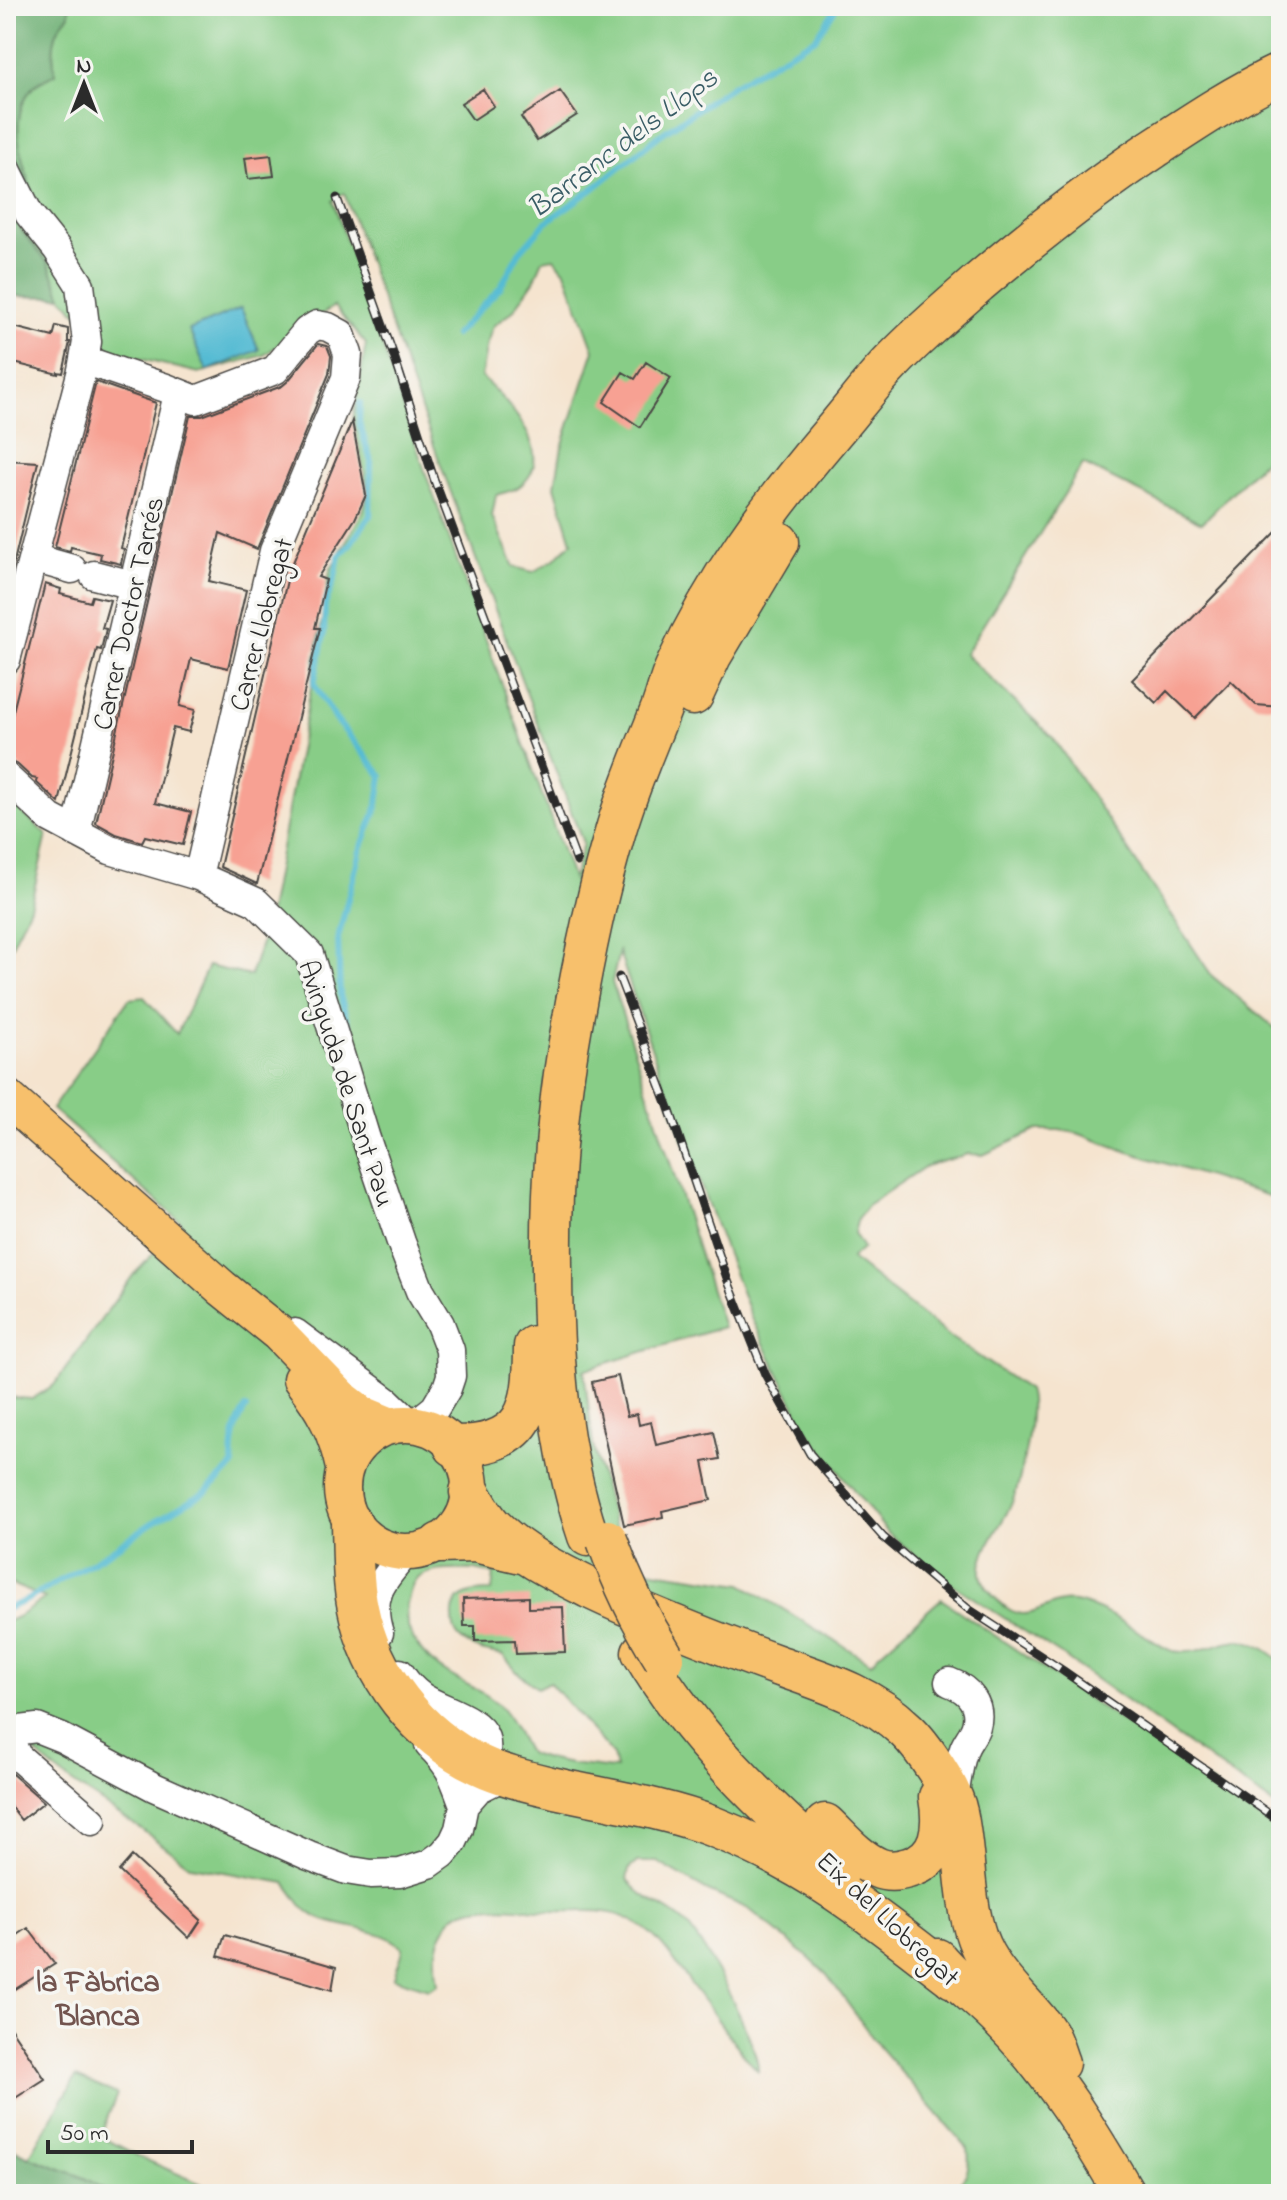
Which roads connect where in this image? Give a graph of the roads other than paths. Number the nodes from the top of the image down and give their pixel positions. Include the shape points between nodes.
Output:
1 (1281, 73) edge
2 (1281, 96) edge
3 (6, 168) edge
4 (84, 360) junction
5 (178, 394) junction
6 (33, 558) junction
7 (133, 585) junction
8 (6, 660) edge
9 (672, 673) junction
10 (6, 777) edge
11 (76, 832) junction
12 (198, 876) junction
13 (6, 1097) edge
14 (244, 1306) junction
15 (424, 1426) junction
16 (344, 1468) junction
17 (470, 1492) junction
18 (352, 1524) junction
19 (597, 1538) junction
20 (423, 1548) junction
21 (526, 1554) junction
22 (653, 1655) junction
23 (949, 1682) dead end
24 (908, 1731) junction
25 (965, 1745) junction
26 (763, 1779) junction
27 (483, 1784) junction
28 (944, 1785) junction
29 (92, 1821) dead end
30 (953, 1978) junction
31 (1059, 2063) junction
32 (1125, 2194) edge
33 (1141, 2194) edge

1 - 9 highway via 1186,127 1067,208 893,361 775,501 703,610
2 - 19 highway via 1196,141 1123,189 1037,252 956,327 887,399 809,498 753,583 679,722 653,788 595,994 571,1151 566,1291 574,1404
3 - 4 street via 29,214 80,285
4 - 5 street
4 - 6 street
5 - 7 street, Carrer Doctor Tarrés
5 - 12 street, Carrer Llobregat via 196,400 275,370 317,325 341,334 348,354 346,378 274,551
6 - 7 street
6 - 8 street
7 - 11 street, Carrer Doctor Tarrés
9 - 15 highway via 639,736 598,847 555,1013 535,1170 534,1380 527,1410 503,1437 483,1444
9 - 19 highway via 601,882 556,1142 552,1290 557,1389 577,1503
10 - 11 street, Avinguda de Sant Pau via 50,818
11 - 12 street, Avinguda de Sant Pau via 110,850
12 - 15 street, Avinguda de Sant Pau via 256,902 309,954 401,1242 450,1350 451,1376
13 - 14 main road
14 - 15 main road via 362,1414
14 - 16 main road via 323,1410
15 - 16 main road via 380,1429 354,1449
15 - 17 main road via 467,1467
16 - 18 main road via 341,1497
17 - 20 main road via 452,1534
17 - 21 highway via 493,1527
18 - 20 main road via 379,1547
18 - 27 highway via 362,1627 384,1677 422,1726
19 - 22 highway via 606,1583
20 - 21 highway via 475,1542
20 - 27 street via 384,1578 374,1604 375,1620 407,1685 479,1726 485,1739
21 - 24 highway via 647,1616 860,1696
22 - 26 highway, Eix del Llobregat
22 - 30 highway, Eix del Llobregat via 672,1698 715,1751
23 - 25 street via 964,1687 976,1704 976,1726
24 - 25 street via 937,1744
24 - 28 highway
25 - 28 street via 958,1768
26 - 28 highway via 794,1796 862,1859 880,1870 897,1871 929,1858 938,1844
26 - 31 highway, Eix del Llobregat via 971,1970
27 - 29 street via 443,1854 400,1873 371,1874 309,1856 154,1787 62,1738 37,1728 20,1730 10,1740 17,1756
27 - 30 highway via 556,1788 678,1814 752,1842 855,1902
28 - 31 highway via 977,1938 1005,1985 1048,2033
30 - 32 highway, Eix del Llobregat via 1004,2022 1048,2075
31 - 33 highway, Eix del Llobregat via 1109,2134

